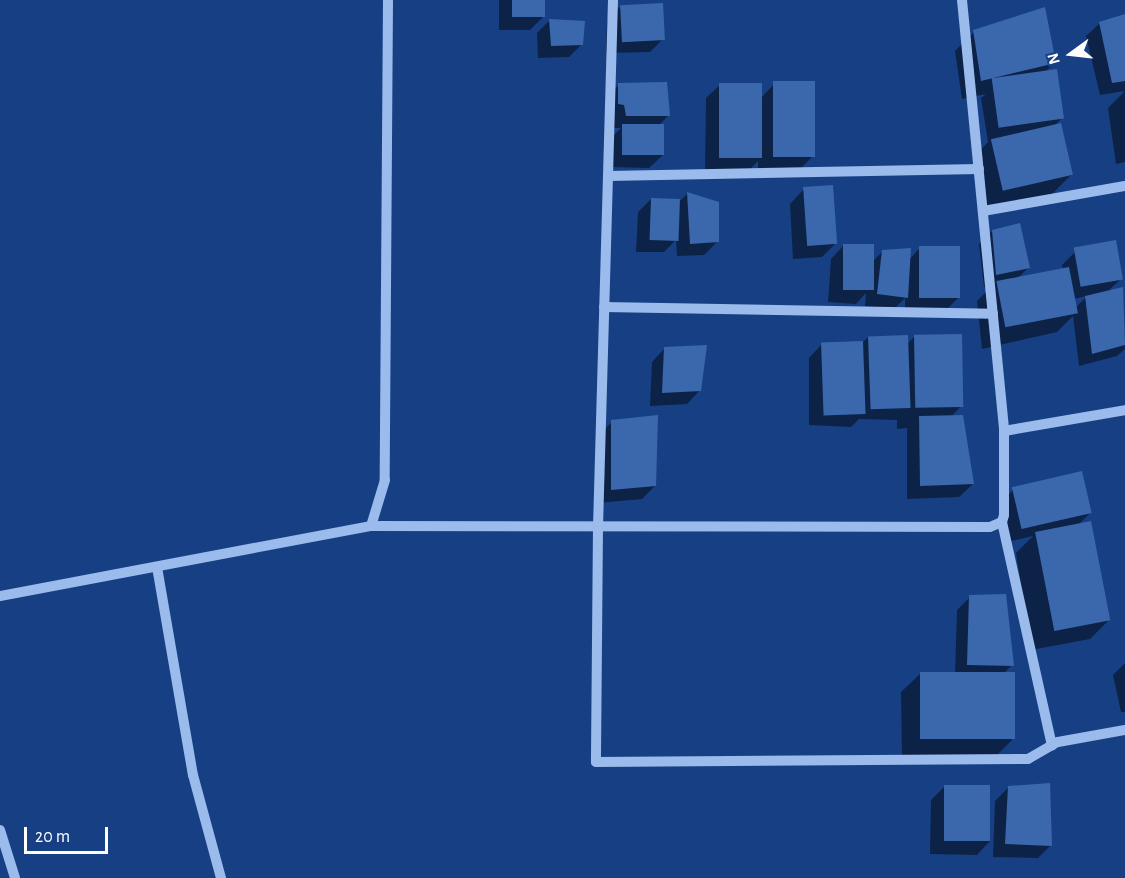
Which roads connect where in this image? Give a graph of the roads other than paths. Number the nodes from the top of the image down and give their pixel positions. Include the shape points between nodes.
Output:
1 (388, 0) edge
2 (613, 0) edge
3 (962, 0) edge
4 (979, 169) junction
5 (608, 176) junction
6 (1125, 186) edge
7 (983, 212) junction
8 (604, 307) junction
9 (993, 314) junction
10 (1125, 410) edge
11 (1004, 431) junction
12 (1002, 522) junction
13 (371, 526) junction
14 (598, 526) junction
15 (157, 567) junction
16 (0, 596) edge
17 (1125, 730) edge
18 (1052, 745) junction
19 (0, 830) edge
20 (15, 878) edge
21 (221, 878) edge

1 - 13 street via 385,480
2 - 5 street
3 - 4 street
4 - 5 street
4 - 7 street
5 - 8 street
6 - 7 street
7 - 9 street
8 - 9 street
8 - 14 street
9 - 11 street
10 - 11 street
11 - 12 street
12 - 14 street via 990,526
12 - 18 street
13 - 14 street
13 - 15 street
14 - 18 street via 596,762 1028,759
15 - 16 street
15 - 21 street via 197,795
17 - 18 street
19 - 20 street

